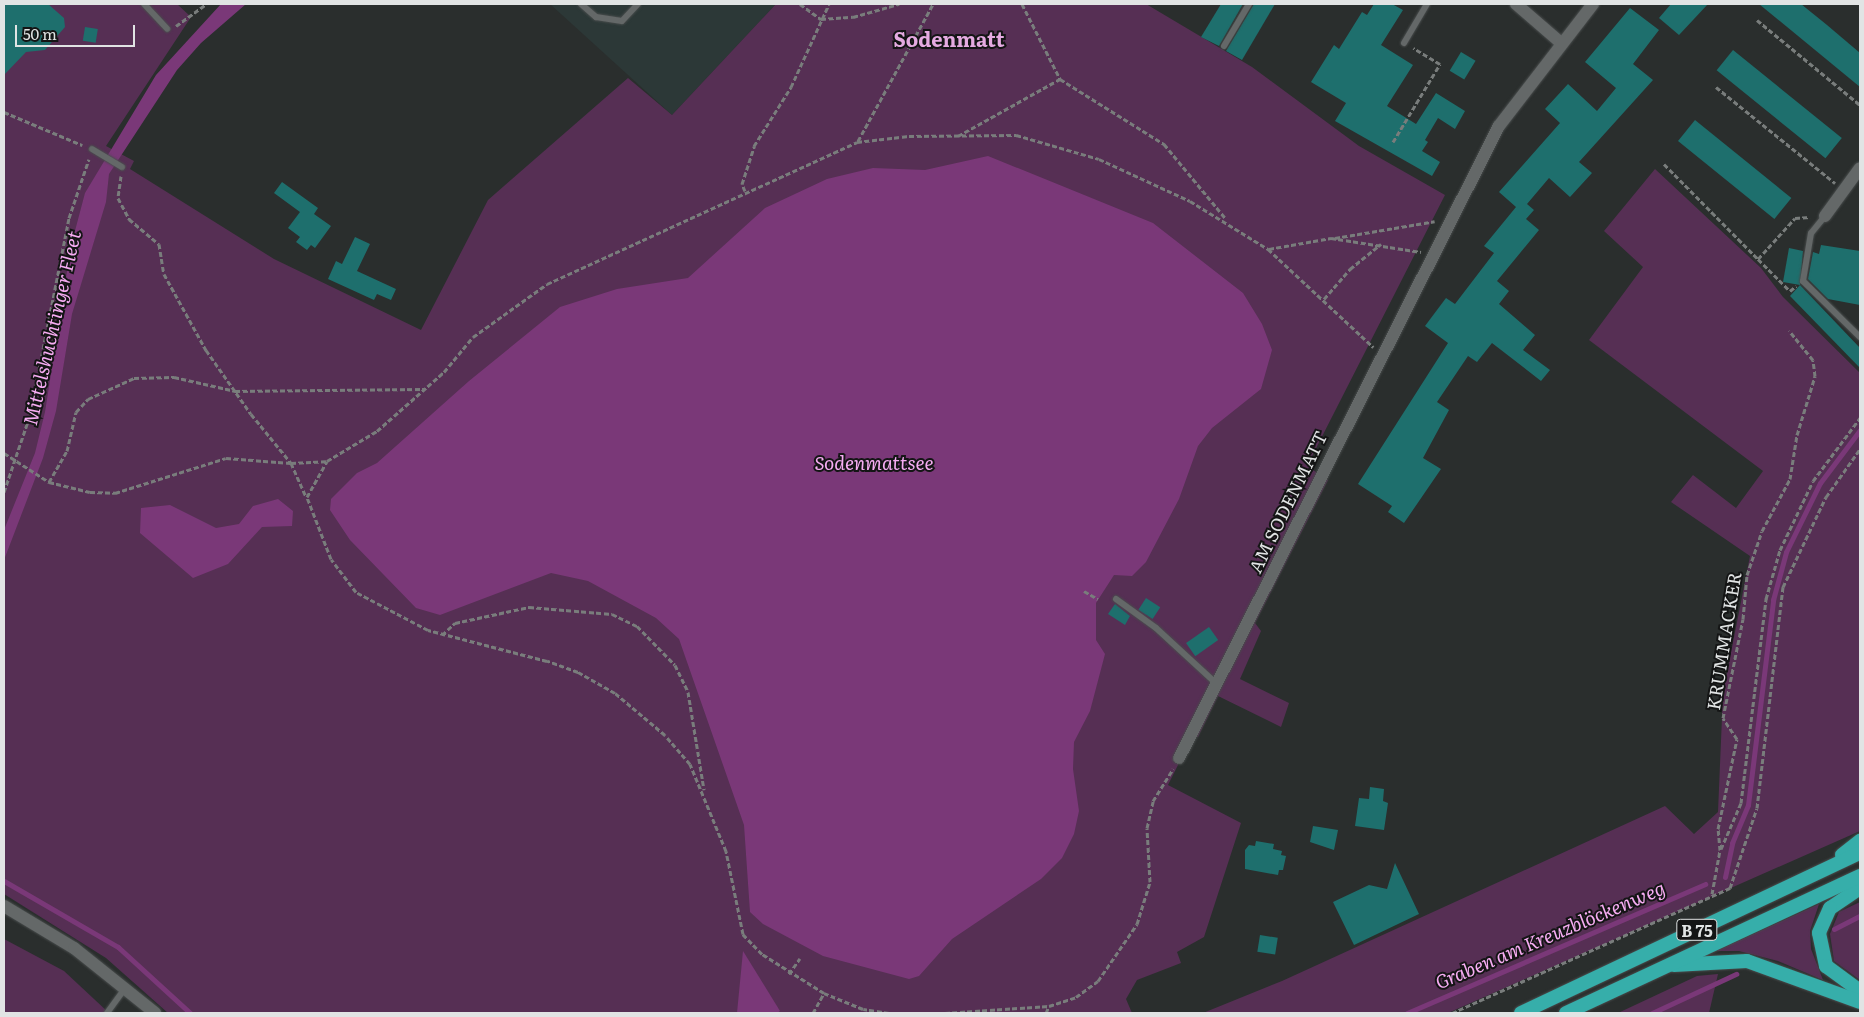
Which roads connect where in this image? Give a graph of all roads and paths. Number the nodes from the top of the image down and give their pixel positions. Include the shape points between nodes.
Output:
1 (144, 4) edge
2 (206, 4) edge
3 (581, 4) edge
4 (638, 4) edge
5 (800, 4) edge
6 (830, 4) edge
7 (900, 4) edge
8 (933, 4) edge
9 (1022, 4) edge
10 (1249, 4) edge
11 (1427, 4) edge
12 (1516, 4) edge
13 (1593, 4) edge
14 (822, 20) junction
15 (1757, 20) dead end
16 (167, 29) joint
17 (1404, 43) joint
18 (1561, 43) junction
19 (1224, 46) dead end
20 (1060, 79) junction
21 (1716, 87) dead end
22 (1860, 104) edge
23 (4, 112) edge
24 (958, 137) junction
25 (858, 142) junction
26 (1393, 142) dead end
27 (92, 149) junction
28 (1664, 164) dead end
29 (122, 167) joint
30 (1860, 168) edge
31 (1843, 189) junction
32 (745, 192) junction
33 (1825, 216) junction
34 (1451, 218) junction
35 (1228, 222) junction
36 (1331, 238) junction
37 (1381, 244) junction
38 (1268, 249) junction
39 (1433, 254) junction
40 (1758, 259) junction
41 (1802, 281) junction
42 (1324, 299) junction
43 (1789, 330) dead end
44 (1860, 337) edge
45 (1381, 354) junction
46 (425, 389) junction
47 (235, 391) junction
48 (1860, 418) edge
49 (1860, 449) edge
50 (4, 453) edge
51 (13, 461) junction
52 (327, 461) junction
53 (291, 463) junction
54 (49, 482) junction
55 (4, 492) edge
56 (307, 497) junction
57 (1084, 591) dead end
58 (1098, 599) dead end
59 (1116, 599) dead end
60 (442, 635) junction
61 (1217, 684) junction
62 (1179, 758) joint
63 (705, 794) junction
64 (1860, 841) edge
65 (1720, 850) junction
66 (1860, 853) edge
67 (1813, 875) junction
68 (1860, 876) edge
69 (1860, 888) edge
70 (1712, 895) junction
71 (4, 906) edge
72 (800, 958) dead end
73 (1668, 965) junction
74 (789, 974) junction
75 (126, 987) junction
76 (1860, 991) edge
77 (824, 993) junction
78 (1860, 1002) edge
79 (1049, 1006) junction
80 (107, 1013) edge
81 (155, 1013) edge
82 (813, 1013) edge
83 (889, 1013) edge
84 (945, 1013) edge
85 (1046, 1013) edge
86 (1452, 1013) edge
87 (1521, 1013) edge
88 (1566, 1013) edge

1 - 16 lane
2 - 16 path
3 - 4 lane via 596,18 622,21
5 - 14 path
6 - 14 path
7 - 14 path via 853,17
8 - 25 path
9 - 20 path
10 - 19 lane
11 - 17 lane
12 - 18 street
13 - 18 street, AM SODENMATT
14 - 32 path via 791,86 754,146 742,184
15 - 22 path
17 - 26 path via 1440,64
18 - 34 street, AM SODENMATT via 1499,126
20 - 24 path
20 - 35 path via 1164,144
21 - 31 path
23 - 27 path
24 - 25 path
24 - 35 path via 1016,135 1100,159
25 - 32 path
27 - 29 lane
27 - 51 path via 70,218 30,415
28 - 40 path
29 - 47 path via 118,198 129,219 159,244 164,274 206,350
30 - 31 street
31 - 33 street
32 - 46 path via 547,284 473,338
33 - 40 path via 1795,218
33 - 41 lane via 1811,233
34 - 36 path
34 - 39 street, AM SODENMATT
35 - 38 path
36 - 37 path
36 - 38 path
37 - 39 path
37 - 42 path via 1350,269
38 - 42 path
39 - 45 street, AM SODENMATT
40 - 41 path via 1790,291
41 - 44 lane
42 - 45 path
43 - 65 path, KRUMMACKER via 1813,360 1815,376 1797,435 1790,479 1762,531 1747,575 1743,619 1723,718 1737,740 1718,829
45 - 61 street, AM SODENMATT
46 - 47 path
46 - 52 path via 378,431
47 - 53 path
47 - 54 path via 160,376 134,378 104,390 76,412 67,451
48 - 65 path via 1813,481 1780,550 1766,599 1741,803
49 - 70 path via 1826,497 1783,588 1756,808 1730,888
50 - 51 path
51 - 54 path
51 - 55 path
52 - 53 path
52 - 56 path
53 - 54 path via 226,458 115,493 90,492
53 - 56 path
56 - 60 path via 331,559 356,592 386,611
57 - 58 path
59 - 61 lane via 1156,628
60 - 63 path via 547,661 597,682 665,734 690,764
60 - 63 path via 455,623 529,608 612,614 637,626 675,665 688,692
61 - 62 street, AM SODENMATT
62 - 79 path via 1153,801 1147,828 1150,882 1137,924 1098,981 1076,997
63 - 74 path via 726,851 743,934 762,954
64 - 67 highway
65 - 70 path, KRUMMACKER
66 - 67 highway, B 75
67 - 87 highway, B 75
68 - 73 highway, B 75
69 - 76 highway via 1830,908 1818,933 1826,966
70 - 86 path
71 - 75 street via 74,948
72 - 74 path
73 - 78 highway via 1747,962
73 - 88 highway, B 75
74 - 77 path
75 - 80 lane
75 - 81 street
77 - 82 path
77 - 83 path via 863,1009
79 - 84 path
79 - 85 path

